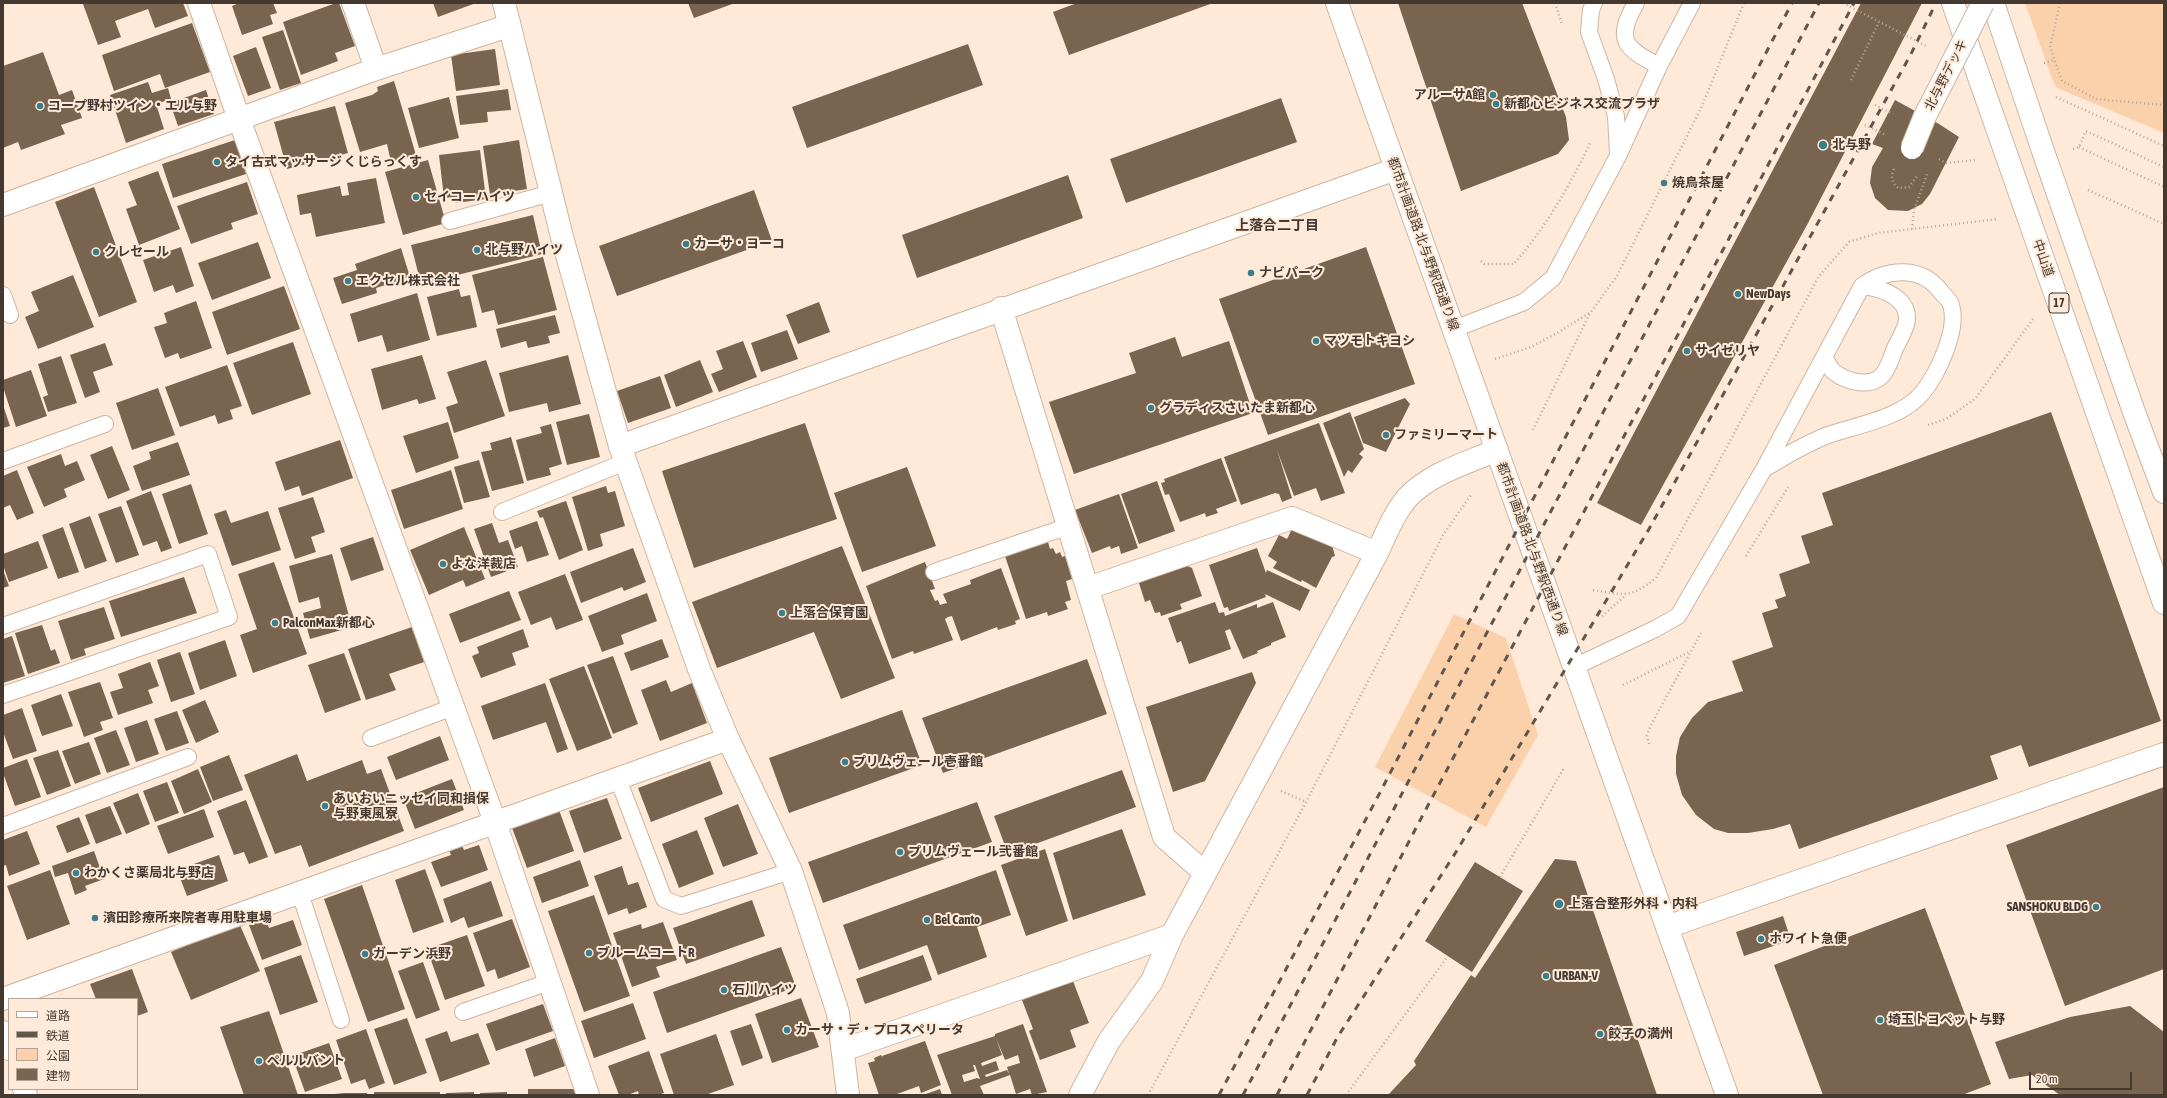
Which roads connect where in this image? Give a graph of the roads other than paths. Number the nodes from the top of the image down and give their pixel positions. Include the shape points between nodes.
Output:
1 (199, 3) edge
2 (353, 3) edge
3 (504, 3) edge
4 (1337, 3) edge
5 (1594, 3) edge
6 (1636, 3) edge
7 (1692, 3) edge
8 (1954, 3) edge
9 (1983, 3) edge
10 (1993, 3) edge
11 (508, 26) junction
12 (1659, 66) junction
13 (376, 70) junction
14 (239, 119) junction
15 (1912, 148) dead end
16 (1618, 156) junction
17 (1396, 168) junction
18 (551, 193) junction
19 (3, 205) edge
20 (450, 221) dead end
21 (1862, 286) junction
22 (3, 295) edge
23 (1001, 308) junction
24 (10, 315) dead end
25 (1454, 329) junction
26 (1824, 357) junction
27 (105, 424) dead end
28 (1497, 450) junction
29 (622, 454) junction
30 (3, 461) edge
31 (1764, 469) junction
32 (2164, 492) edge
33 (502, 512) dead end
34 (1069, 526) junction
35 (1377, 553) junction
36 (934, 572) dead end
37 (1088, 588) junction
38 (2164, 603) edge
39 (3, 626) edge
40 (1574, 667) junction
41 (3, 696) edge
42 (453, 707) junction
43 (371, 738) dead end
44 (728, 739) junction
45 (2164, 754) edge
46 (188, 757) dead end
47 (618, 779) junction
48 (495, 822) junction
49 (3, 826) edge
50 (791, 871) junction
51 (1205, 873) junction
52 (300, 893) junction
53 (1667, 927) junction
54 (1172, 935) junction
55 (549, 982) junction
56 (3, 999) edge
57 (463, 1012) dead end
58 (342, 1020) dead end
59 (3, 1032) edge
60 (8, 1046) edge
61 (843, 1050) junction
62 (588, 1095) edge
63 (848, 1095) edge
64 (1080, 1095) edge
65 (1727, 1095) edge

1 - 14 main road
2 - 13 main road
3 - 11 main road
4 - 17 main road, 都市計画道路 北与野駅西通り線
5 - 16 lane via 1589,32 1616,116
6 - 12 lane via 1626,21 1626,41 1635,53
7 - 12 lane
8 - 38 main road, 中山道 / 17
9 - 15 main road, 北与野デッキ, bridge via 1925,116
10 - 32 main road via 2050,174
11 - 13 main road
11 - 18 main road
12 - 16 lane
13 - 14 main road
14 - 19 main road
14 - 42 main road
16 - 25 lane via 1553,278 1524,302
17 - 23 main road
17 - 25 main road, 都市計画道路 北与野駅西通り線
18 - 20 lane
18 - 29 main road
21 - 26 lane
21 - 26 lane via 1892,294 1901,301 1907,314 1906,325 1884,374 1872,382 1852,382 1833,372
21 - 31 lane via 1885,273 1906,272 1922,276 1938,287 1951,305 1952,324 1949,342 1938,370 1922,394 1900,411 1800,447
22 - 24 lane
23 - 29 main road
23 - 34 main road
25 - 28 main road, 都市計画道路 北与野駅西通り線
26 - 31 lane
27 - 30 lane
28 - 35 main road via 1435,476 1420,487 1408,498 1394,518
28 - 40 main road, 都市計画道路 北与野駅西通り線
29 - 33 lane
29 - 44 main road via 699,669
31 - 40 lane via 1678,616
34 - 36 lane
34 - 37 main road
35 - 37 main road via 1292,518
35 - 51 main road
37 - 51 main road via 1164,837
39 - 41 lane via 208,554 229,617
40 - 53 main road, 都市計画道路 北与野駅西通り線
42 - 43 lane
42 - 48 main road
44 - 47 main road
44 - 50 main road
45 - 53 main road
46 - 49 lane
47 - 48 main road
47 - 50 lane via 664,898 681,906
48 - 52 main road
48 - 55 main road
50 - 61 main road via 838,1013
51 - 54 main road
52 - 56 main road
52 - 58 lane
53 - 65 main road, 都市計画道路 北与野駅西通り線
54 - 61 main road
54 - 64 main road via 1152,981 1109,1041
55 - 57 lane
55 - 62 main road
59 - 60 main road
61 - 63 main road

